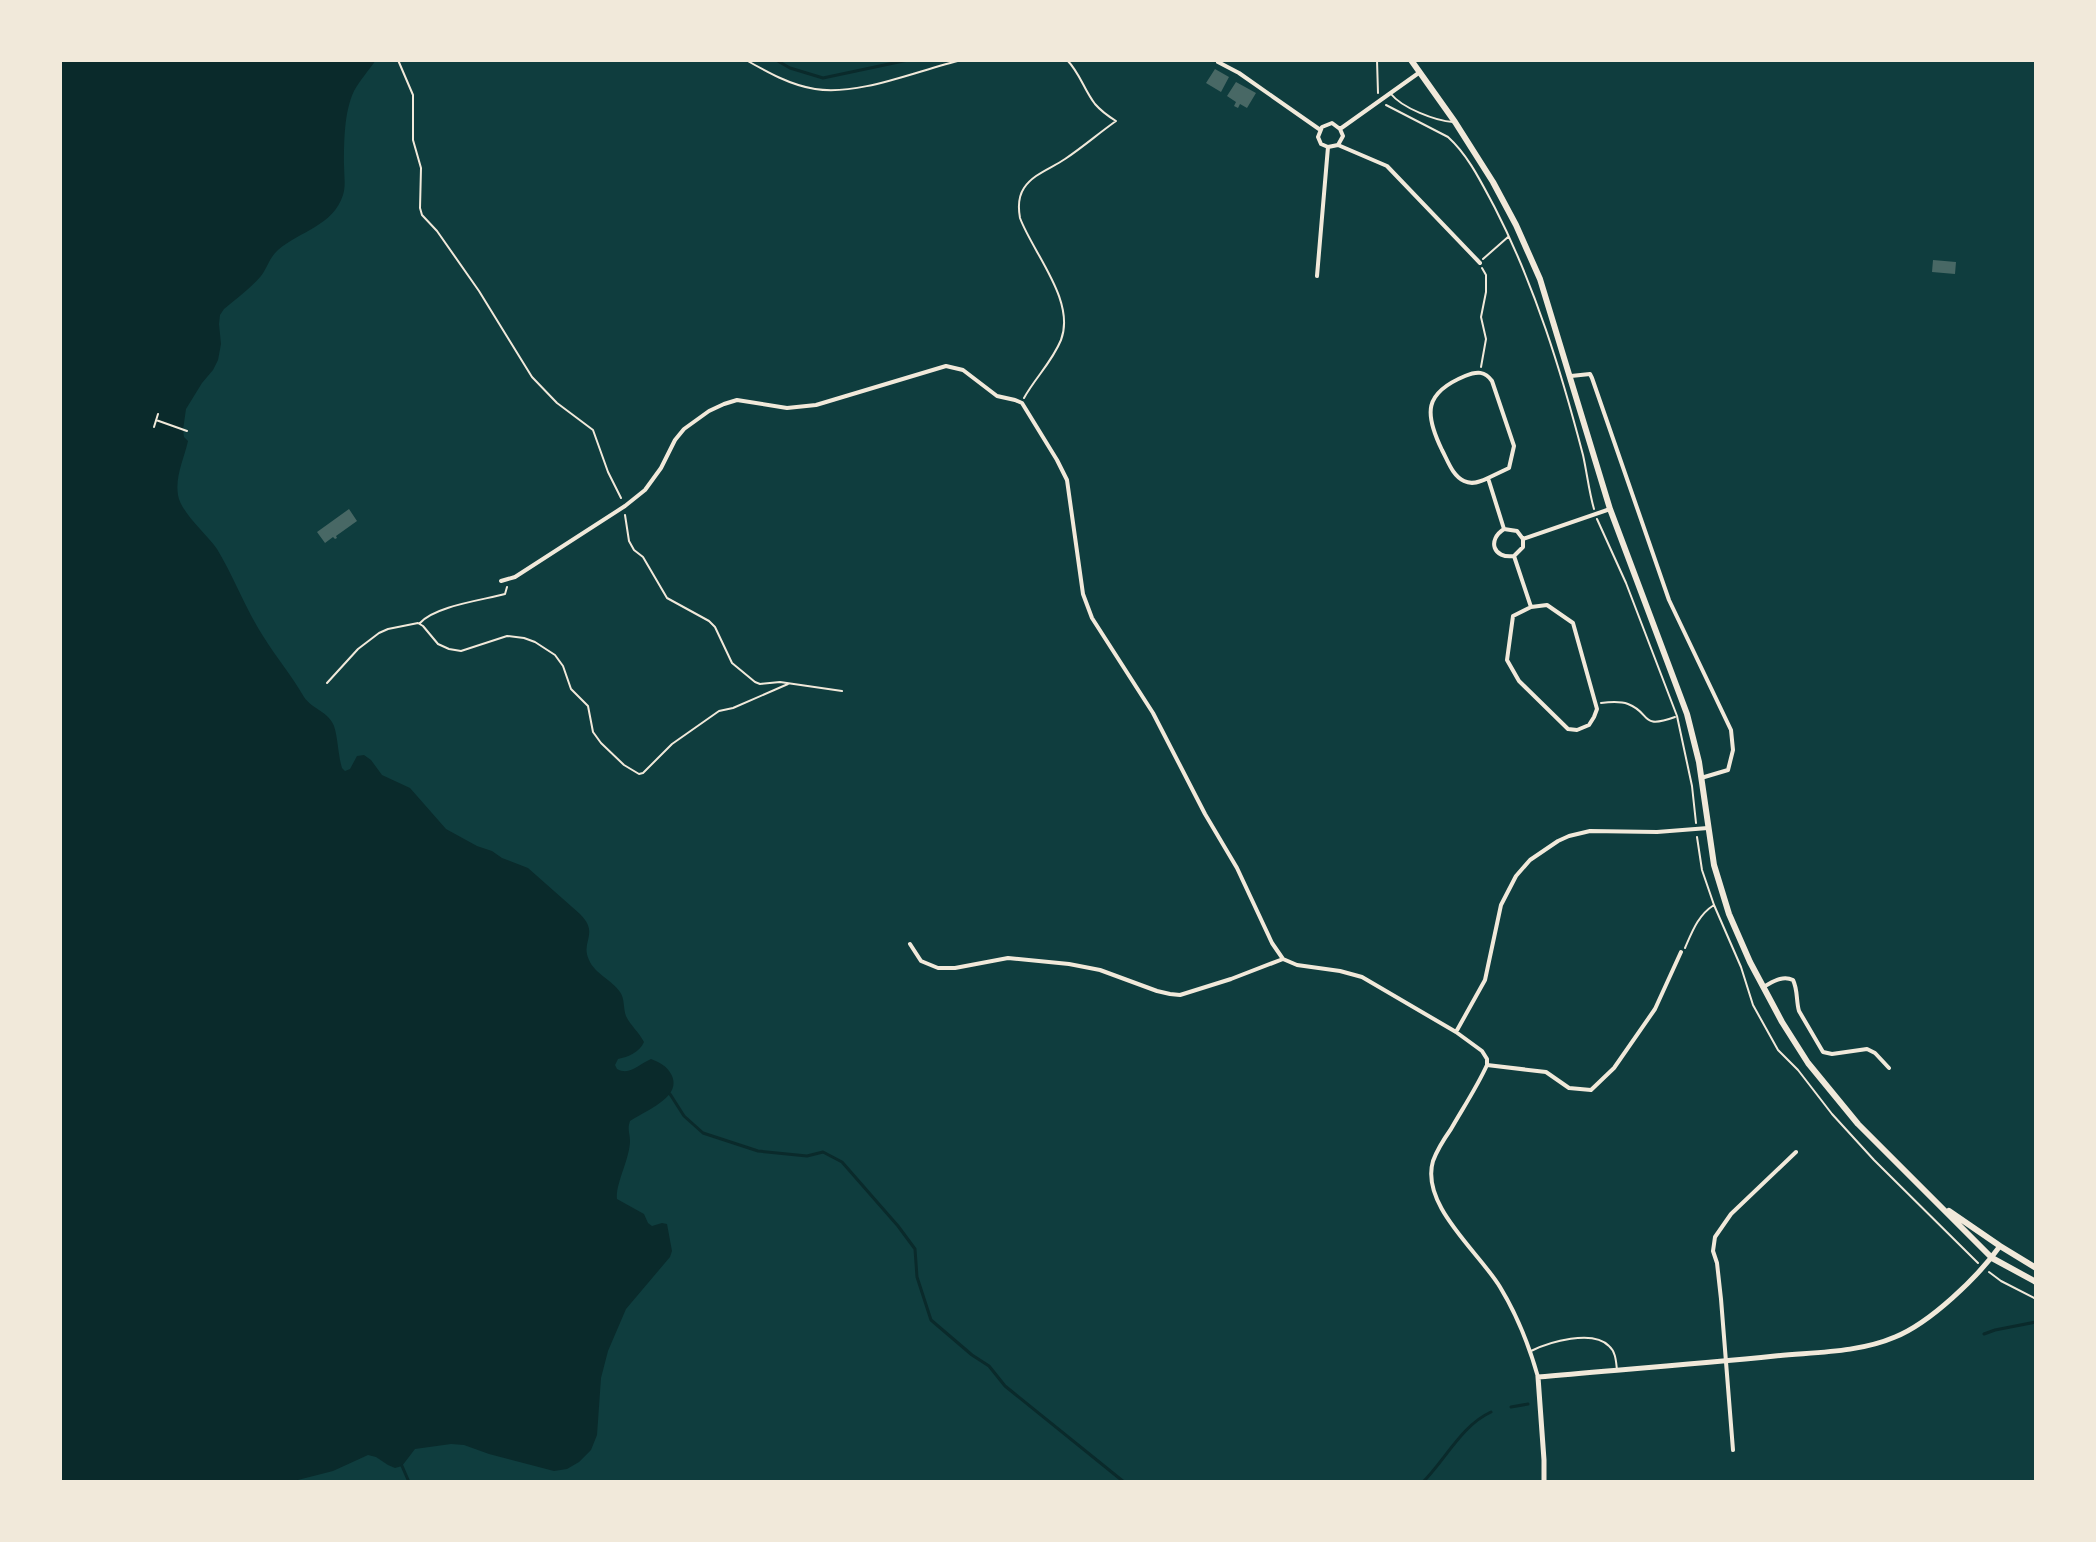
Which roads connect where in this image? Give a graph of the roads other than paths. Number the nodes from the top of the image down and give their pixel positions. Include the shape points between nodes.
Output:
1 (1411, 60) edge
2 (1218, 62) dead end
3 (1420, 72) junction
4 (1391, 93) junction
5 (1455, 122) junction
6 (1320, 129) junction
7 (1340, 129) junction
8 (1338, 145) junction
9 (1328, 147) junction
10 (1480, 263) road end
11 (1317, 276) dead end
12 (1571, 376) junction
13 (1488, 478) junction
14 (1610, 509) junction
15 (1504, 529) junction
16 (1523, 539) junction
17 (1514, 556) junction
18 (501, 581) dead end
19 (1531, 607) junction
20 (1701, 778) junction
21 (1708, 828) junction
22 (910, 944) dead end
23 (1681, 952) road end
24 (1283, 959) junction
25 (1763, 987) junction
26 (1456, 1032) junction
27 (1487, 1065) junction
28 (1889, 1068) dead end
29 (1796, 1152) dead end
30 (1943, 1207) junction
31 (2000, 1246) junction
32 (1992, 1258) junction
33 (2036, 1268) edge
34 (2036, 1282) edge
35 (1531, 1351) junction
36 (1727, 1361) junction
37 (1617, 1371) junction
38 (1538, 1377) junction
39 (1733, 1450) dead end
40 (1544, 1482) edge

1 - 3 main road
2 - 6 street
3 - 4 street
3 - 5 main road
4 - 5 lane via 1397,102
4 - 7 street
5 - 12 main road via 1529,252
6 - 7 street via 1332,123
6 - 9 street via 1319,141
7 - 8 street
8 - 9 street
8 - 10 street via 1387,166
9 - 11 street
12 - 14 main road
12 - 20 street via 1592,378 1669,600 1731,730 1728,770
13 - 13 street via 1472,483 1455,474 1429,416 1440,390 1480,372 1492,381 1514,449 1509,468
13 - 15 street
14 - 16 street
14 - 20 main road via 1687,714
15 - 16 street via 1517,531
15 - 17 street via 1497,534 1495,548 1500,555
16 - 17 street
17 - 19 street
18 - 24 street via 515,577 645,490 675,440 709,411 737,400 787,408 816,405 946,366 963,370 997,396 1022,403 1057,460 1067,480 1087,606 1153,713
19 - 19 street via 1547,605 1573,623 1596,703 1589,725 1568,729 1513,673 1507,660 1512,620
20 - 21 main road
21 - 25 main road via 1729,914
21 - 26 street via 1590,831 1558,841 1530,860 1501,905 1485,980
22 - 24 street via 921,961 938,968 1008,958 1069,964 1180,995
23 - 27 street via 1655,1009 1614,1068 1591,1090 1569,1088 1546,1072
24 - 26 street via 1356,975
25 - 28 street via 1793,980 1799,1011 1823,1052 1872,1050
25 - 30 main road via 1794,1042 1835,1097
26 - 27 street via 1482,1051
27 - 35 street via 1438,1150 1431,1185 1439,1207 1498,1283
29 - 36 street via 1731,1214 1715,1237
30 - 31 main road
30 - 32 main road
31 - 32 street
31 - 33 main road
32 - 34 main road
32 - 36 street via 1935,1312 1898,1336 1873,1345
35 - 37 lane via 1593,1338 1613,1351
35 - 38 street
36 - 37 street
36 - 39 street
37 - 38 street
38 - 40 street

